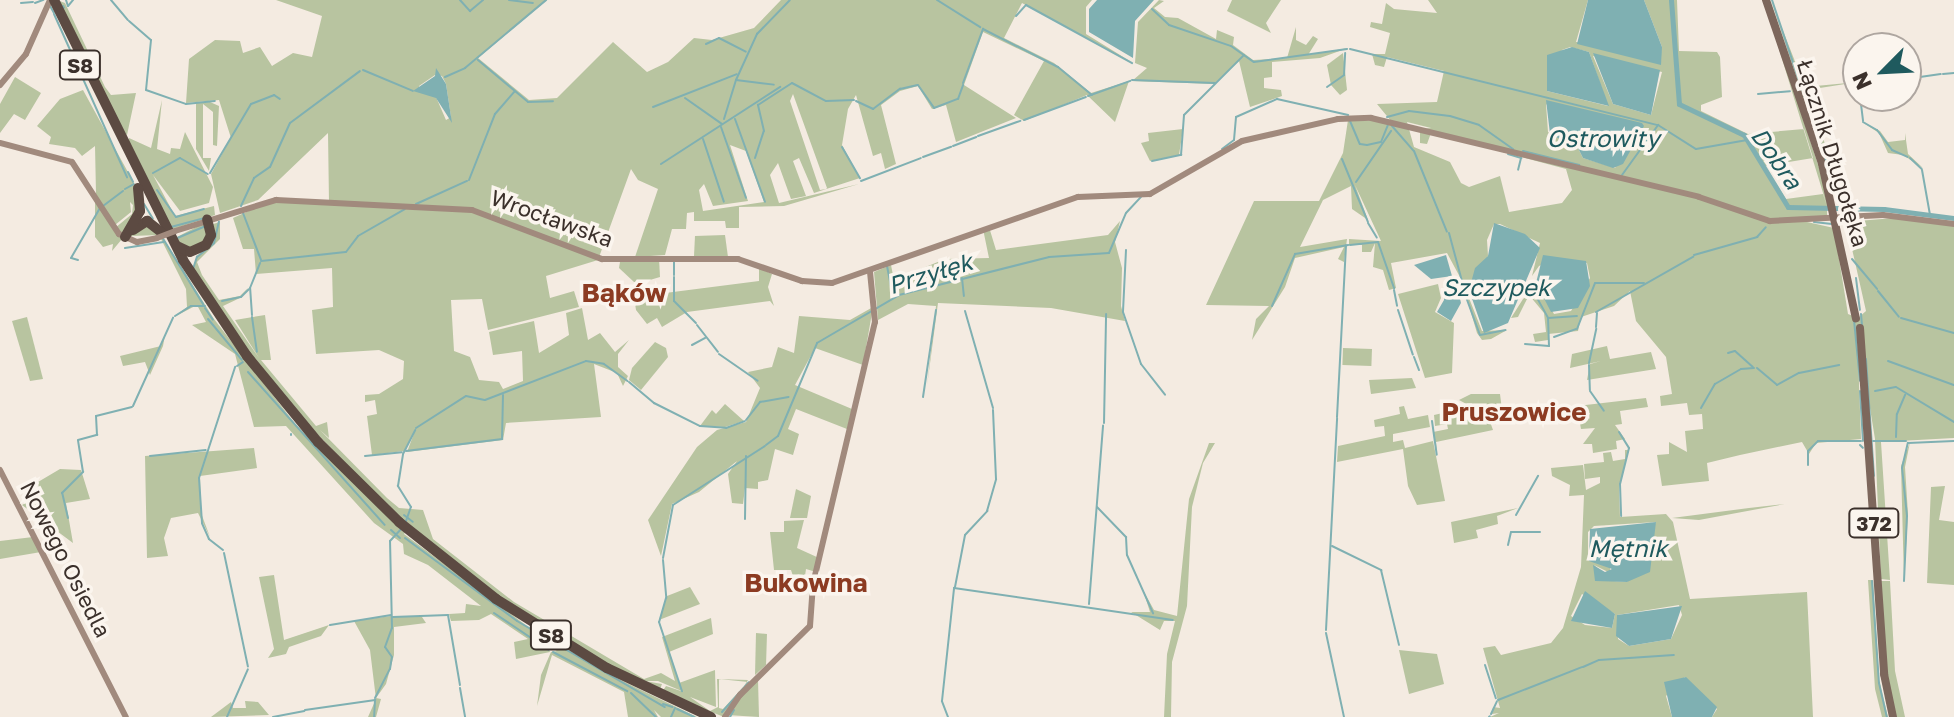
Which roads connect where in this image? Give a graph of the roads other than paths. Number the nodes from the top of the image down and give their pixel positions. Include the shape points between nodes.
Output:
1 (1768, 0) edge
2 (50, 2) edge
3 (0, 85) edge
4 (0, 143) edge
5 (136, 182) junction
6 (1838, 213) junction
7 (209, 219) junction
8 (1954, 224) edge
9 (167, 236) junction
10 (128, 237) junction
11 (870, 272) junction
12 (197, 283) junction
13 (1858, 318) dead end
14 (1859, 328) dead end
15 (0, 470) edge
16 (402, 527) junction
17 (726, 716) edge
18 (126, 717) edge
19 (702, 717) edge
20 (711, 717) edge
21 (1892, 717) edge

1 - 6 main road, Łącznik Długołęka
2 - 3 street via 26,54
2 - 5 highway, S8
2 - 9 highway, S8
4 - 10 street via 72,162
5 - 9 highway, S8
5 - 10 highway via 140,211
6 - 8 street
6 - 11 street, Wrocławska via 1770,221 1391,119 1351,118 1242,141 1141,196 1088,195 987,225
6 - 13 main road, Łącznik Długołęka
7 - 9 street, Wrocławska
7 - 9 highway via 210,239 195,251 180,249
7 - 11 street, Wrocławska via 279,200 472,210 602,259 688,257 763,265 819,283
7 - 12 highway via 213,239 192,262
9 - 10 street, Wrocławska
9 - 10 highway via 150,222 138,224
9 - 12 highway, S8
9 - 16 highway, S8 via 267,388 326,456
11 - 17 street via 875,306 813,584 810,626 740,695
12 - 16 highway, S8 via 283,403
14 - 21 main road, 372 via 1884,674
15 - 18 street, Nowego Osiedla
16 - 19 highway, S8 via 547,636
16 - 20 highway, S8 via 549,634

